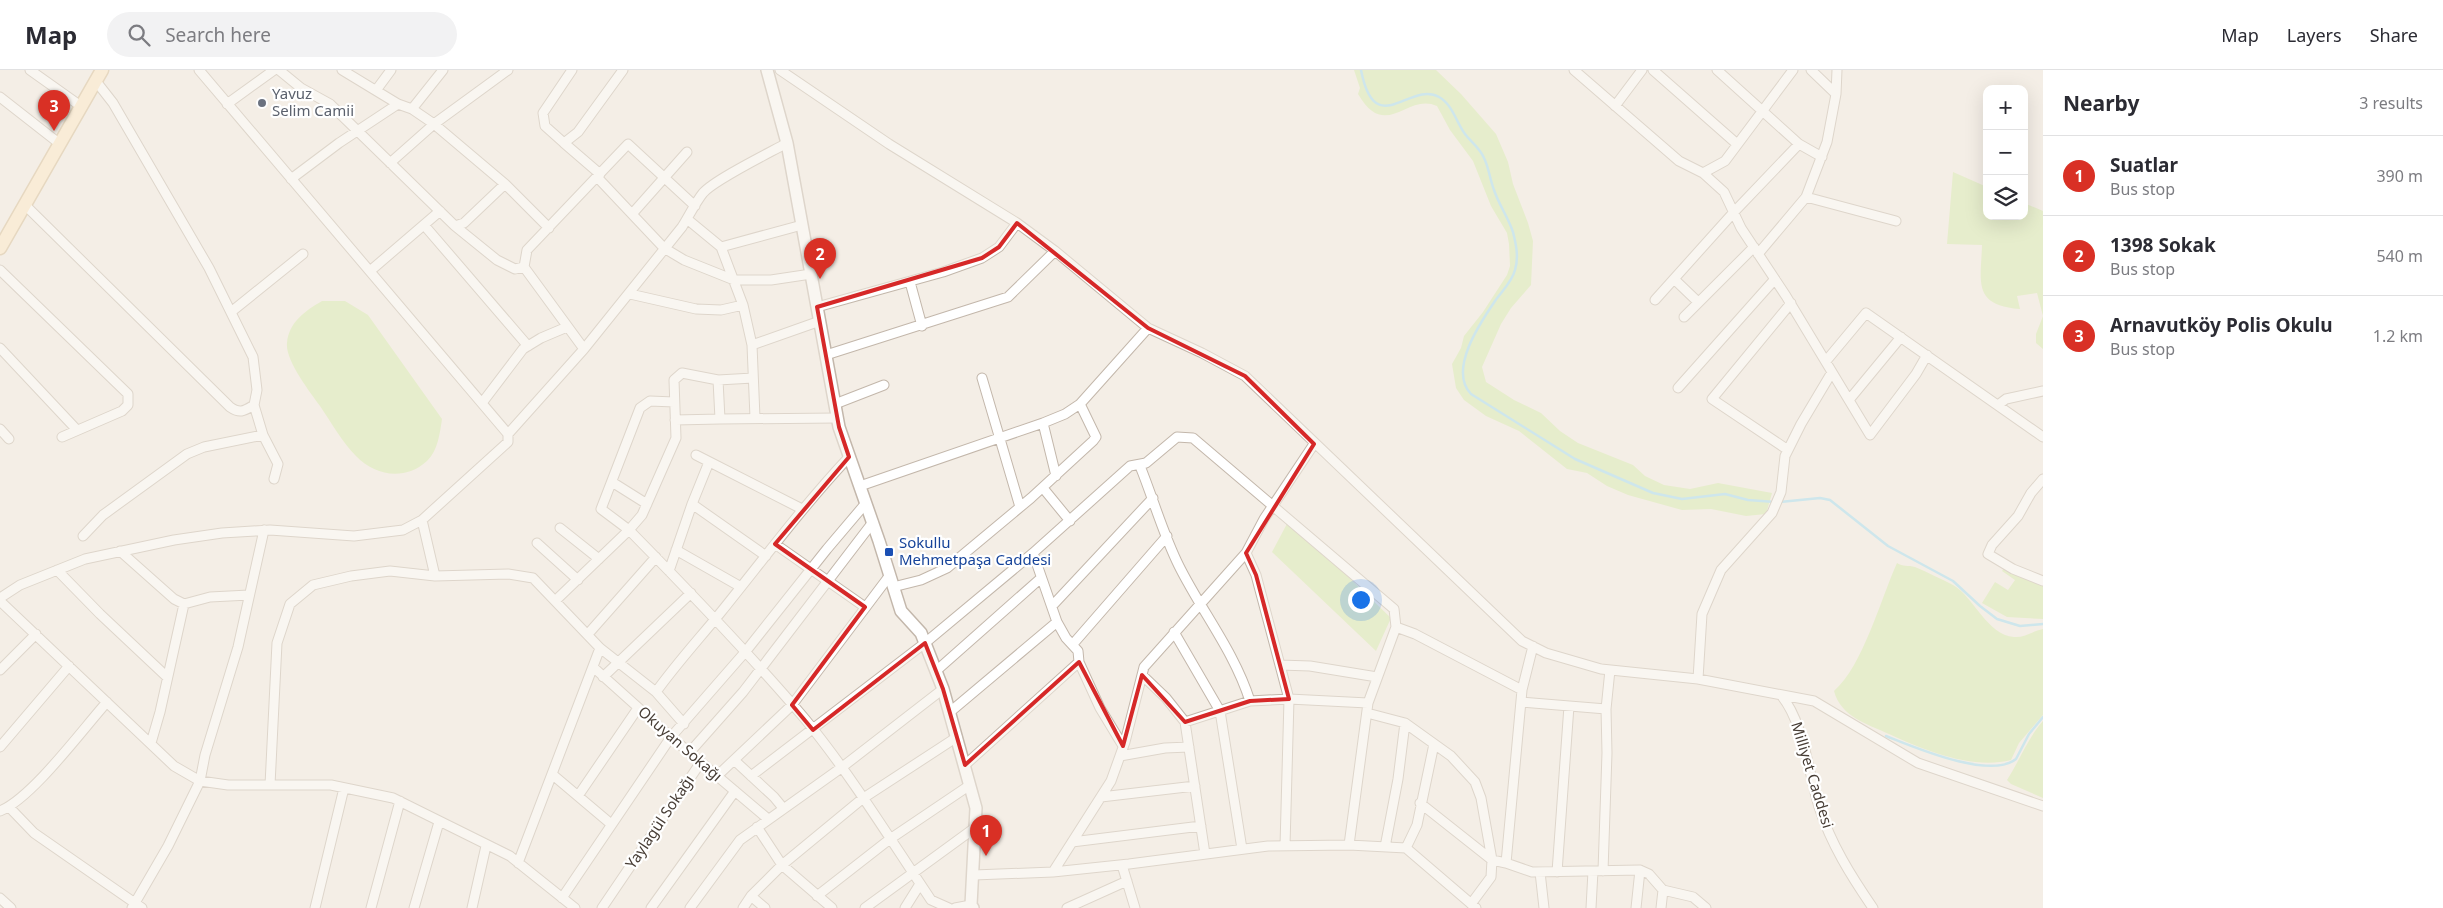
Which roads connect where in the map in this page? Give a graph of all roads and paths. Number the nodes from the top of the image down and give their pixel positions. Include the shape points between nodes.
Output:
1 (32, 70) edge
2 (198, 70) edge
3 (274, 70) edge
4 (279, 70) edge
5 (342, 70) edge
6 (391, 70) edge
7 (443, 70) edge
8 (508, 70) edge
9 (572, 70) edge
10 (623, 70) edge
11 (767, 70) edge
12 (780, 70) edge
13 (1574, 70) edge
14 (1642, 70) edge
15 (1653, 70) edge
16 (1793, 70) edge
17 (1811, 70) edge
18 (1836, 70) edge
19 (1721, 71) edge
20 (99, 75) edge
21 (377, 90) junction
22 (1836, 94) junction
23 (0, 96) edge
24 (227, 104) junction
25 (398, 104) junction
26 (1615, 106) junction
27 (82, 107) junction
28 (412, 109) junction
29 (1763, 109) junction
30 (434, 124) junction
31 (358, 131) junction
32 (786, 143) junction
33 (60, 144) junction
34 (564, 144) junction
35 (1737, 144) junction
36 (1799, 144) junction
37 (687, 152) dead end
38 (1822, 157) junction
39 (390, 163) junction
40 (1704, 173) junction
41 (599, 175) junction
42 (664, 178) junction
43 (291, 179) junction
44 (505, 184) junction
45 (1806, 197) junction
46 (25, 205) junction
47 (695, 206) junction
48 (440, 211) junction
49 (1734, 212) junction
50 (632, 214) junction
51 (687, 219) junction
52 (1896, 221) dead end
53 (1017, 223) junction
54 (424, 225) junction
55 (802, 225) junction
56 (456, 226) junction
57 (549, 228) junction
58 (721, 247) junction
59 (0, 248) edge
60 (664, 248) junction
61 (1055, 251) junction
62 (1756, 251) junction
63 (303, 254) dead end
64 (524, 267) junction
65 (0, 270) edge
66 (370, 271) junction
67 (811, 274) junction
68 (1674, 279) junction
69 (1775, 279) junction
70 (734, 280) junction
71 (910, 282) junction
72 (630, 294) junction
73 (1656, 300) dead end
74 (1698, 302) junction
75 (1791, 303) junction
76 (743, 305) junction
77 (817, 307) junction
78 (231, 312) junction
79 (1684, 317) dead end
80 (820, 321) junction
81 (922, 326) junction
82 (567, 327) junction
83 (1148, 328) junction
84 (1900, 337) junction
85 (752, 345) junction
86 (528, 346) junction
87 (0, 348) edge
88 (584, 349) junction
89 (826, 355) junction
90 (1927, 355) junction
91 (1826, 361) junction
92 (1832, 372) junction
93 (753, 378) junction
94 (982, 378) dead end
95 (718, 380) junction
96 (884, 385) dead end
97 (1678, 388) dead end
98 (2043, 391) edge
99 (1849, 400) junction
100 (674, 402) junction
101 (482, 403) junction
102 (834, 404) junction
103 (1080, 404) junction
104 (254, 405) junction
105 (1998, 405) junction
106 (755, 418) junction
107 (837, 418) junction
108 (720, 419) junction
109 (675, 420) junction
110 (1043, 424) junction
111 (0, 430) edge
112 (77, 430) junction
113 (508, 434) junction
114 (263, 435) junction
115 (62, 436) dead end
116 (2043, 437) edge
117 (999, 438) junction
118 (9, 439) dead end
119 (1314, 444) junction
120 (1788, 450) junction
121 (696, 455) dead end
122 (849, 457) junction
123 (709, 462) junction
124 (1140, 466) junction
125 (1056, 476) junction
126 (274, 479) dead end
127 (2043, 479) edge
128 (612, 482) junction
129 (860, 486) junction
130 (1043, 488) junction
131 (1153, 498) junction
132 (647, 504) junction
133 (692, 504) junction
134 (866, 504) junction
135 (1273, 505) junction
136 (1020, 507) junction
137 (802, 509) junction
138 (422, 520) junction
139 (1070, 521) junction
140 (873, 522) junction
141 (560, 528) dead end
142 (264, 530) junction
143 (629, 530) junction
144 (83, 536) dead end
145 (1167, 536) junction
146 (537, 543) dead end
147 (775, 544) junction
148 (676, 550) junction
149 (120, 551) junction
150 (1033, 553) junction
151 (1246, 553) junction
152 (766, 556) junction
153 (656, 558) junction
154 (599, 559) junction
155 (57, 570) junction
156 (810, 570) junction
157 (670, 571) junction
158 (435, 576) junction
159 (1041, 578) junction
160 (578, 580) junction
161 (892, 581) junction
162 (2043, 581) edge
163 (828, 582) junction
164 (741, 587) junction
165 (691, 593) junction
166 (249, 595) junction
167 (0, 599) edge
168 (555, 600) junction
169 (1200, 602) junction
170 (184, 604) junction
171 (1052, 606) junction
172 (865, 607) junction
173 (716, 619) junction
174 (1057, 622) junction
175 (1396, 627) junction
176 (1174, 632) junction
177 (36, 634) junction
178 (588, 634) junction
179 (925, 643) junction
180 (1073, 644) junction
181 (1533, 646) junction
182 (600, 648) junction
183 (746, 651) junction
184 (620, 662) junction
185 (1079, 662) junction
186 (1280, 665) junction
187 (69, 666) junction
188 (593, 667) junction
189 (761, 669) junction
190 (0, 670) edge
191 (1610, 670) junction
192 (936, 671) junction
193 (1142, 675) junction
194 (167, 677) junction
195 (603, 677) junction
196 (1377, 677) junction
197 (1698, 679) junction
198 (943, 689) junction
199 (1522, 690) junction
200 (656, 692) junction
201 (1781, 695) junction
202 (1289, 699) junction
203 (1250, 701) junction
204 (107, 702) junction
205 (1521, 702) junction
206 (1368, 703) junction
207 (792, 705) junction
208 (1569, 706) junction
209 (638, 708) junction
210 (1606, 709) junction
211 (1220, 711) junction
212 (950, 712) junction
213 (1367, 713) junction
214 (1185, 722) junction
215 (1405, 723) junction
216 (684, 724) junction
217 (813, 730) junction
218 (671, 737) junction
219 (957, 737) junction
220 (151, 743) junction
221 (1434, 744) junction
222 (1123, 746) junction
223 (0, 747) edge
224 (1189, 747) junction
225 (689, 753) junction
226 (1120, 756) junction
227 (734, 760) junction
228 (701, 762) junction
229 (965, 765) junction
230 (841, 768) junction
231 (553, 775) junction
232 (717, 776) junction
233 (751, 776) junction
234 (200, 781) junction
235 (270, 785) junction
236 (970, 785) junction
237 (1194, 786) junction
238 (344, 788) junction
239 (735, 791) junction
240 (578, 796) junction
241 (1101, 797) junction
242 (862, 799) junction
243 (400, 801) junction
244 (1420, 803) junction
245 (2043, 806) edge
246 (783, 808) junction
247 (4, 809) edge
248 (768, 819) junction
249 (439, 822) junction
250 (611, 824) junction
251 (1201, 826) junction
252 (757, 827) junction
253 (976, 827) junction
254 (890, 840) junction
255 (1072, 842) junction
256 (1349, 845) junction
257 (486, 846) junction
258 (1285, 846) junction
259 (1385, 847) junction
260 (1406, 848) junction
261 (1242, 850) junction
262 (1205, 854) junction
263 (1492, 860) junction
264 (1506, 862) junction
265 (518, 863) junction
266 (782, 865) junction
267 (1122, 865) junction
268 (1640, 870) junction
269 (1593, 871) junction
270 (1603, 871) junction
271 (912, 872) junction
272 (1053, 872) junction
273 (1540, 872) junction
274 (1557, 872) junction
275 (974, 875) junction
276 (1127, 881) junction
277 (920, 884) junction
278 (1663, 890) junction
279 (751, 896) junction
280 (817, 896) junction
281 (562, 898) junction
282 (938, 906) edge
283 (1473, 906) edge
284 (137, 907) edge
285 (972, 907) edge
286 (315, 908) edge
287 (371, 908) edge
288 (414, 908) edge
289 (472, 908) edge
290 (575, 908) edge
291 (602, 908) edge
292 (651, 908) edge
293 (690, 908) edge
294 (743, 908) edge
295 (765, 908) edge
296 (832, 908) edge
297 (865, 908) edge
298 (906, 908) edge
299 (949, 908) edge
300 (955, 908) edge
301 (1067, 908) edge
302 (1135, 908) edge
303 (1544, 908) edge
304 (1591, 908) edge
305 (1636, 908) edge
306 (1661, 908) edge
307 (1706, 908) edge
308 (1873, 908) edge

1 - 27 street
2 - 24 street
3 - 24 street
4 - 31 street via 301,88 330,104
5 - 21 street
6 - 21 street
7 - 28 street
8 - 30 street
9 - 34 street via 543,113 545,126
10 - 34 street via 578,132
11 - 32 street
12 - 53 street via 889,144
13 - 26 street
14 - 26 street
15 - 35 street
16 - 29 street
17 - 22 street
18 - 22 street
19 - 29 street
20 - 27 main road
20 - 78 street
21 - 25 street
22 - 38 street
23 - 33 street
24 - 43 street
25 - 28 street
25 - 31 street
26 - 40 street via 1679,161
27 - 33 main road
28 - 30 street
29 - 35 street
29 - 36 street
30 - 39 street
30 - 44 street
31 - 39 street
31 - 43 street
32 - 47 street via 704,192
32 - 55 street
33 - 46 main road
34 - 41 street
35 - 40 street via 1725,161
36 - 38 street
36 - 49 street
37 - 42 street
38 - 45 street
39 - 48 street
40 - 49 street via 1724,192
41 - 42 street via 628,144
41 - 50 street
41 - 57 street
42 - 47 street
42 - 50 street
43 - 66 street
44 - 56 street via 464,223
44 - 57 street
45 - 52 street
45 - 62 street
46 - 59 main road
46 - 104 street via 230,407 243,412
47 - 51 street
48 - 54 street
48 - 56 street
49 - 62 street
49 - 68 street
50 - 60 street
51 - 58 street
51 - 60 street
53 - 61 street
53 - 71 street via 999,246 982,258
54 - 66 street
54 - 86 street
55 - 58 street
55 - 67 street
56 - 64 street via 497,260 515,269
57 - 64 street via 526,250
58 - 70 street
60 - 70 street via 684,260
60 - 72 street
61 - 81 street via 1008,297
61 - 83 street
62 - 69 street
62 - 74 street
63 - 78 street
64 - 82 street
65 - 112 street via 128,394 129,401 122,411
66 - 101 street
67 - 70 street via 772,280
67 - 77 street
68 - 73 street
68 - 74 street
69 - 75 street
69 - 97 street
70 - 76 street
71 - 77 street
71 - 81 street
72 - 76 street via 696,309 721,310
72 - 88 street
74 - 79 street
75 - 91 street
75 - 120 street via 1712,399
76 - 85 street
77 - 80 street
78 - 104 street via 253,356 257,390
80 - 85 street
80 - 89 street
81 - 89 street
82 - 86 street
82 - 88 street
83 - 103 street
83 - 119 street via 1245,376
84 - 90 street
84 - 91 street via 1866,313
84 - 99 street
85 - 93 street
86 - 101 street
87 - 112 street
88 - 113 street
89 - 102 street
90 - 99 street via 1870,435
90 - 105 street
91 - 92 street
92 - 99 street
92 - 120 street
93 - 95 street
93 - 106 street
94 - 117 street
95 - 100 street via 682,373 674,380
95 - 108 street
96 - 102 street
98 - 105 street via 2006,399
100 - 109 street
100 - 128 street via 650,401 640,408
101 - 113 street
102 - 107 street
103 - 110 street
103 - 125 street via 1096,437
104 - 114 street
105 - 116 street
106 - 107 street
106 - 108 street
107 - 122 street
108 - 109 street
109 - 132 street via 676,438
110 - 117 street
110 - 125 street
111 - 118 street
112 - 115 street
113 - 138 street via 508,442
114 - 126 street via 278,464
114 - 144 street via 204,447 188,454 103,515
117 - 129 street
117 - 136 street
119 - 135 street
119 - 181 street via 1522,641
120 - 197 street via 1784,456 1781,492 1772,513 1721,570 1702,614
121 - 123 street
122 - 129 street
122 - 137 street
123 - 133 street
123 - 137 street
124 - 131 street
124 - 135 street via 1178,437 1189,437
124 - 139 street via 1130,466
125 - 130 street
127 - 162 street via 1988,554 2013,570
128 - 132 street
128 - 143 street via 601,510
129 - 134 street
130 - 136 street
130 - 139 street
131 - 145 street
131 - 171 street
132 - 143 street
133 - 148 street
133 - 152 street
134 - 140 street
134 - 156 street
135 - 151 street
135 - 175 street via 1394,609
136 - 161 street via 947,568 921,580
137 - 147 street
138 - 142 street via 403,530 354,536
138 - 158 street
139 - 150 street
140 - 161 street
140 - 163 street
141 - 154 street
142 - 149 street via 222,533
142 - 166 street
143 - 153 street
143 - 154 street
145 - 169 street via 1178,565
145 - 180 street
146 - 160 street
147 - 152 street
147 - 156 street
148 - 157 street
148 - 164 street
149 - 155 street
149 - 170 street via 174,599
150 - 159 street
150 - 179 street
151 - 169 street
151 - 186 street via 1256,575
152 - 164 street
153 - 157 street
153 - 178 street
154 - 160 street
155 - 167 street via 20,585
155 - 194 street
156 - 163 street
156 - 183 street
157 - 165 street
158 - 168 street via 508,574 533,578
158 - 235 street via 390,571 351,576 313,585 290,604 277,643
159 - 171 street
159 - 192 street
160 - 168 street
161 - 172 street
161 - 179 street via 901,611
163 - 172 street
163 - 189 street
164 - 173 street
165 - 173 street
165 - 184 street
166 - 170 street via 210,597
166 - 234 street via 238,647
167 - 177 street
168 - 178 street
169 - 176 street
169 - 203 street via 1242,678
170 - 194 street
171 - 174 street
172 - 207 street
173 - 183 street
173 - 200 street
174 - 180 street
174 - 212 street
175 - 196 street
175 - 199 street
176 - 193 street via 1144,667
176 - 211 street
177 - 187 street
177 - 190 street
178 - 182 street
179 - 192 street
179 - 217 street
180 - 185 street via 1078,651
181 - 191 street via 1546,653
181 - 199 street
182 - 184 street
182 - 188 street
183 - 189 street
183 - 216 street
184 - 195 street
184 - 200 street
185 - 222 street
185 - 229 street
186 - 196 street via 1310,666
186 - 202 street
187 - 204 street
187 - 223 street
188 - 195 street, Okuyan Sokağı
188 - 231 street
189 - 207 street
189 - 225 street
191 - 197 street
191 - 210 street
192 - 198 street
193 - 214 street
193 - 222 street
194 - 220 street
195 - 209 street, Okuyan Sokağı
196 - 206 street
197 - 201 street
198 - 212 street
198 - 230 street
199 - 205 street
200 - 216 street
201 - 245 street via 1814,701 1918,763
201 - 308 street, Milliyet Caddesi via 1796,720 1819,808 1836,849
202 - 203 street
202 - 206 street
202 - 258 street
203 - 211 street
204 - 220 street
204 - 247 street via 30,790
205 - 208 street
205 - 264 street
206 - 213 street
207 - 217 street
207 - 227 street
208 - 210 street
208 - 274 street
209 - 218 street, Okuyan Sokağı
209 - 240 street
210 - 270 street via 1608,753
211 - 214 street
211 - 261 street
212 - 219 street
213 - 215 street
213 - 256 street
214 - 224 street
215 - 221 street
215 - 259 street
216 - 218 street
217 - 230 street
217 - 233 street
218 - 225 street, Okuyan Sokağı
218 - 250 street
219 - 229 street
219 - 242 street
220 - 234 street via 174,766
221 - 244 street
221 - 263 street via 1451,756 1475,782
222 - 226 street
224 - 226 street
224 - 237 street
225 - 228 street, Okuyan Sokağı
226 - 241 street
227 - 232 street
227 - 233 street
228 - 232 street, Okuyan Sokağı
228 - 291 street, Yaylagül Sokağı
229 - 236 street
230 - 242 street
230 - 246 street
231 - 240 street
231 - 265 street
232 - 239 street, Okuyan Sokağı
233 - 246 street
234 - 235 street
234 - 284 street
235 - 238 street
236 - 253 street via 976,808
236 - 254 street
237 - 241 street
237 - 251 street
238 - 243 street
238 - 286 street
239 - 248 street, Okuyan Sokağı
239 - 292 street
240 - 250 street
241 - 255 street
242 - 254 street
242 - 266 street
243 - 249 street
243 - 287 street
244 - 260 street via 1417,825
244 - 263 street
246 - 248 street
247 - 284 street
248 - 252 street
249 - 257 street
249 - 288 street
250 - 281 street
251 - 255 street
251 - 262 street
252 - 266 street
252 - 293 street via 740,840
253 - 271 street
253 - 275 street
254 - 271 street
254 - 280 street
255 - 272 street
256 - 258 street
256 - 259 street
257 - 265 street
257 - 289 street
258 - 261 street
259 - 260 street
260 - 283 street
261 - 262 street
262 - 267 street
263 - 264 street
263 - 283 street via 1491,877
264 - 273 street
265 - 281 street
266 - 279 street
266 - 280 street
267 - 272 street
267 - 276 street
268 - 270 street
268 - 278 street via 1650,874
268 - 305 street
269 - 270 street
269 - 274 street
269 - 304 street
271 - 277 street
271 - 297 street
272 - 275 street
273 - 274 street
273 - 303 street
275 - 285 street
276 - 301 street
276 - 302 street
277 - 282 street
277 - 298 street
278 - 306 street
278 - 307 street via 1693,897
279 - 294 street
279 - 295 street
280 - 296 street
281 - 290 street
282 - 299 street
285 - 300 street

